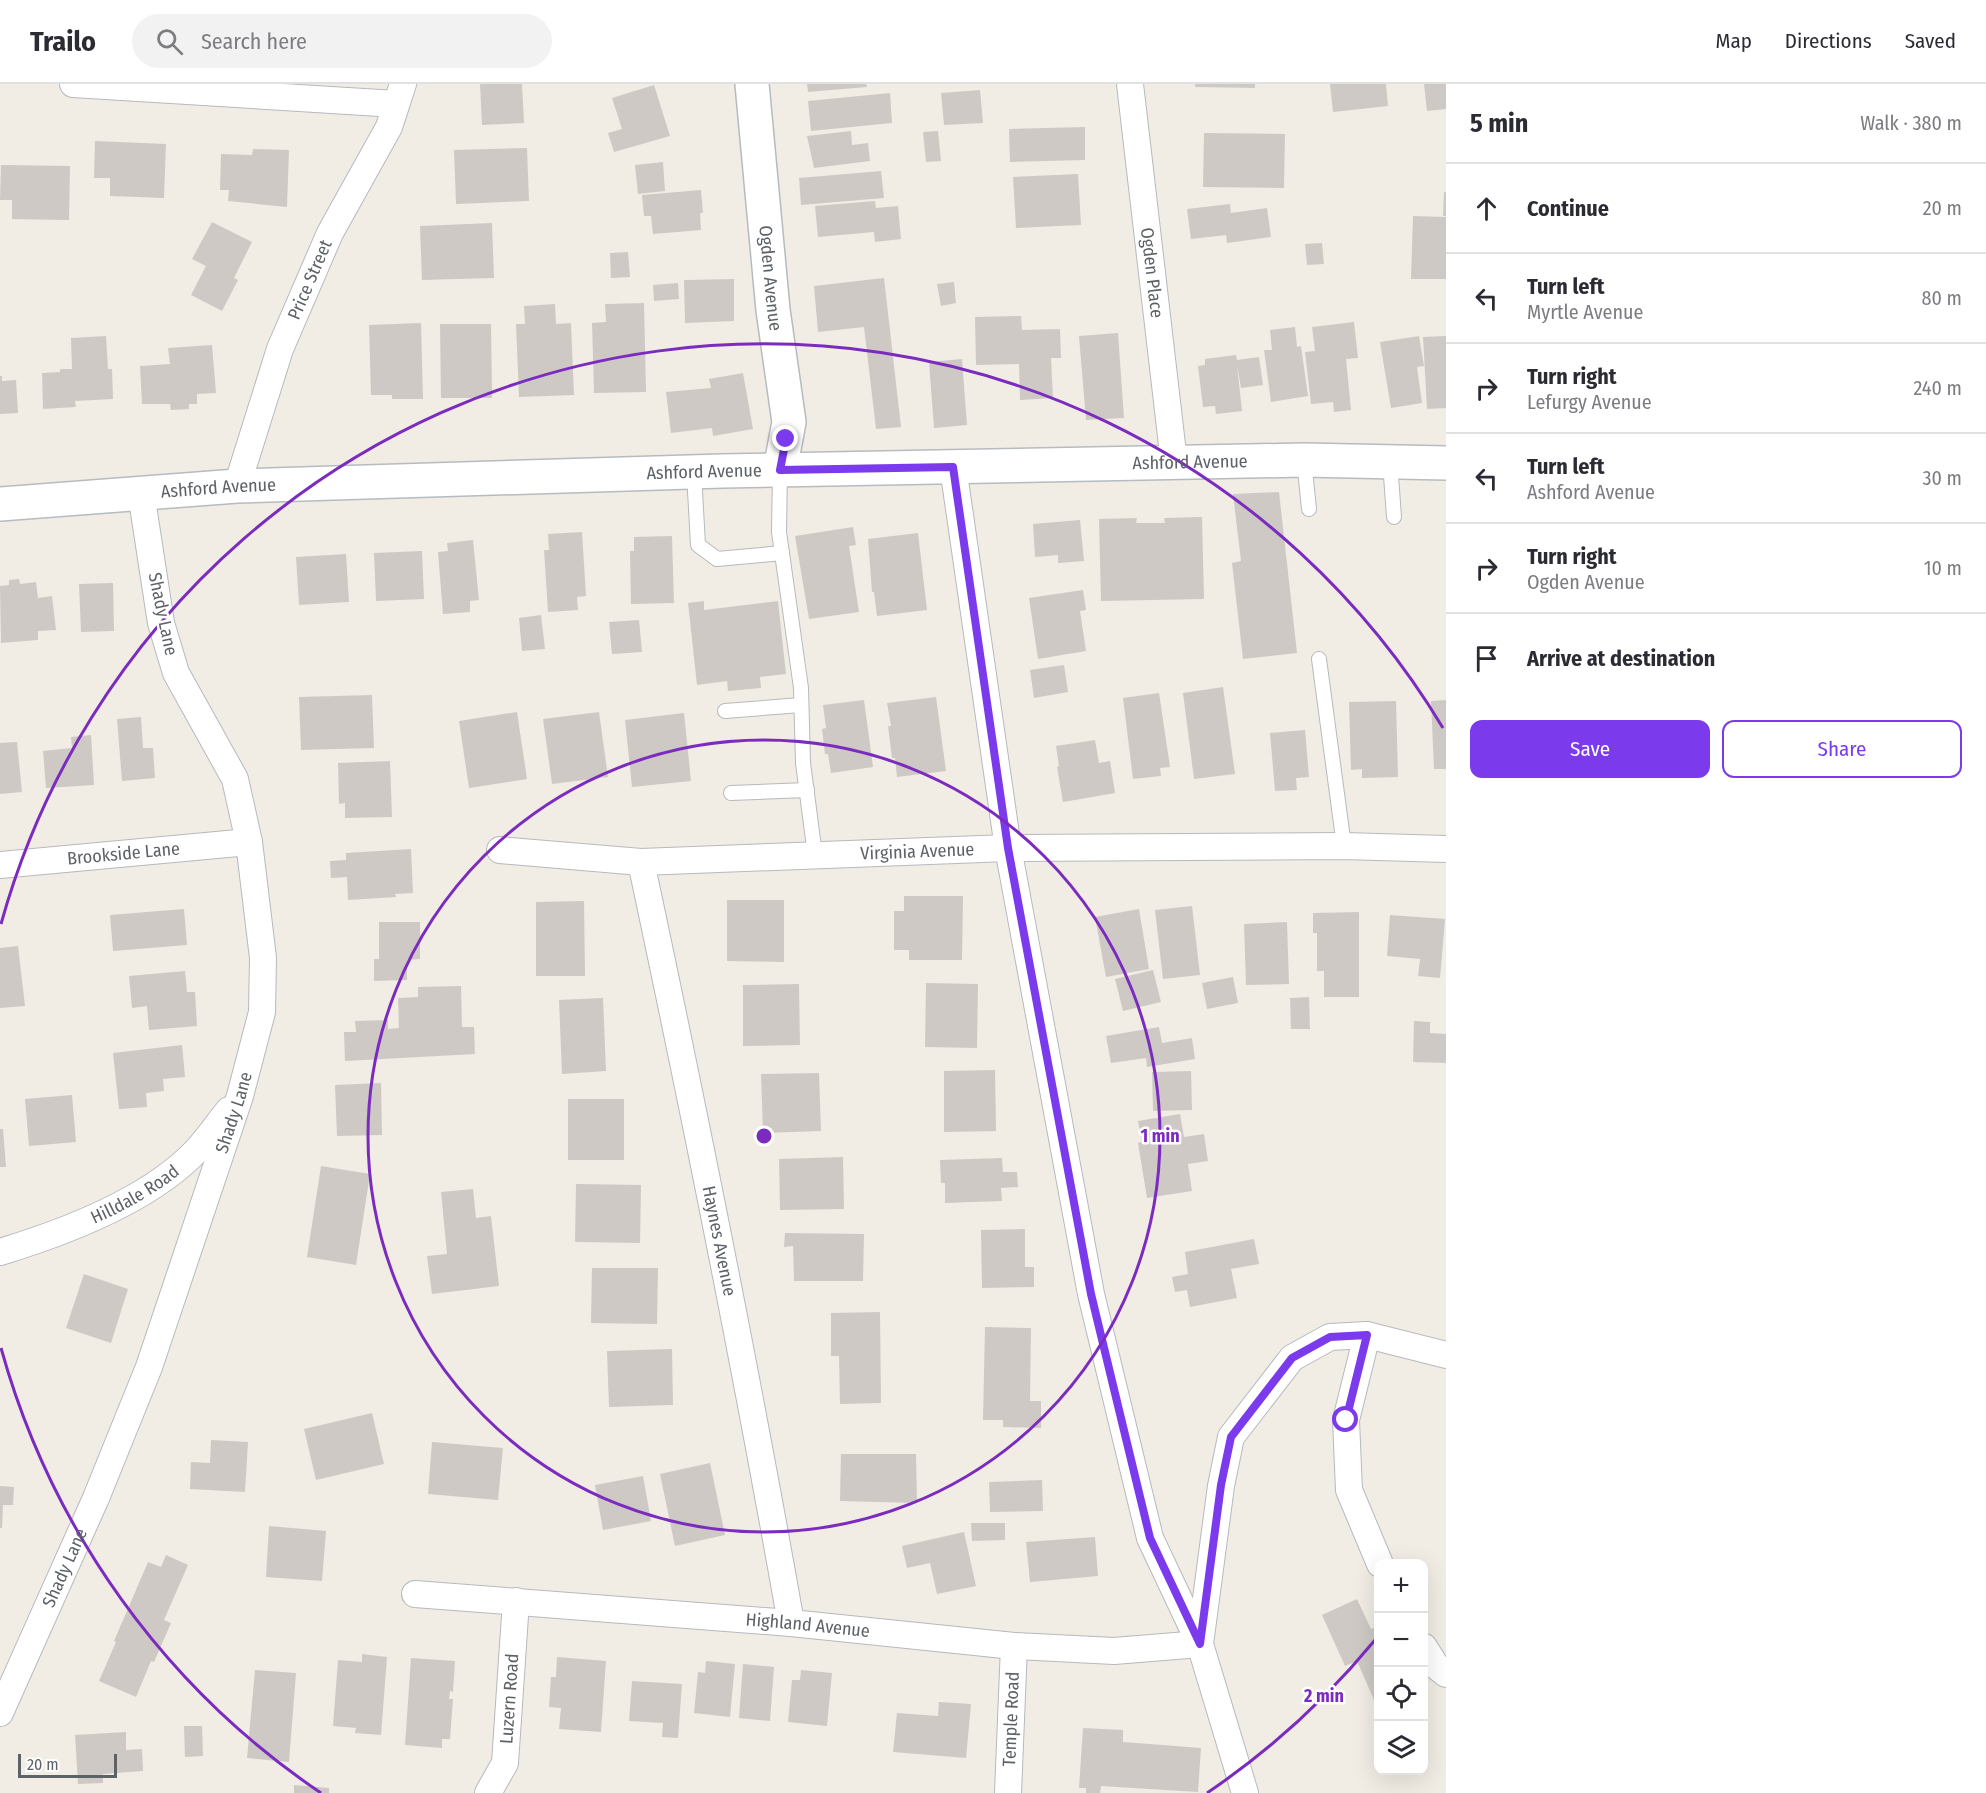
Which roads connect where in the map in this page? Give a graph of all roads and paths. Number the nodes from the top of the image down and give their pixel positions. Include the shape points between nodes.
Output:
1 (73, 84) edge
2 (752, 84) edge
3 (1130, 84) edge
4 (400, 94) edge
5 (1304, 460) junction
6 (1174, 462) junction
7 (1390, 462) junction
8 (1446, 463) edge
9 (953, 467) junction
10 (780, 470) junction
11 (694, 473) junction
12 (237, 486) junction
13 (141, 493) junction
14 (0, 504) edge
15 (1309, 509) dead end
16 (1394, 517) dead end
17 (782, 552) junction
18 (1319, 659) dead end
19 (801, 705) junction
20 (725, 711) dead end
21 (807, 790) junction
22 (731, 794) dead end
23 (249, 842) junction
24 (1344, 846) junction
25 (1008, 848) junction
26 (1446, 849) edge
27 (500, 850) dead end
28 (814, 855) junction
29 (640, 862) junction
30 (0, 865) edge
31 (240, 1096) junction
32 (0, 1252) edge
33 (1367, 1335) junction
34 (1446, 1355) edge
35 (1378, 1559) edge
36 (415, 1594) dead end
37 (516, 1601) junction
38 (791, 1623) junction
39 (1200, 1644) junction
40 (1014, 1646) junction
41 (1428, 1653) edge
42 (1446, 1674) edge
43 (0, 1713) edge
44 (488, 1793) edge
45 (1008, 1793) edge
46 (1245, 1793) edge

1 - 4 street
2 - 10 main road, Ogden Avenue via 773,310 789,422
3 - 6 street, Ogden Place
4 - 12 street, Price Street via 389,127 330,233 280,349
5 - 6 main road, Ashford Avenue
5 - 7 main road, Ashford Avenue
5 - 15 lane
6 - 9 main road, Ashford Avenue
7 - 8 main road, Ashford Avenue
7 - 16 lane
9 - 10 main road, Ashford Avenue
9 - 25 street
10 - 11 main road, Ashford Avenue
10 - 17 lane
11 - 12 main road, Ashford Avenue
11 - 17 lane via 698,545 717,559
12 - 13 main road, Ashford Avenue
13 - 14 main road, Ashford Avenue
13 - 23 street, Shady Lane via 161,623 176,673 235,779
17 - 19 lane
18 - 24 lane
19 - 20 lane
19 - 21 lane
21 - 22 lane
21 - 28 lane
23 - 30 street, Brookside Lane
23 - 31 street, Shady Lane via 263,958 262,1012
24 - 25 street, Virginia Avenue
24 - 26 street, Virginia Avenue
25 - 28 street, Virginia Avenue
25 - 39 street via 1096,1317 1150,1538
27 - 29 street, Virginia Avenue
28 - 29 street, Virginia Avenue
29 - 38 street, Haynes Avenue via 694,1108
31 - 32 street, Hilldale Road via 197,1150 159,1182 102,1215
31 - 43 street, Shady Lane via 149,1367 96,1498
33 - 34 street
33 - 35 street via 1346,1420 1349,1490
33 - 39 street via 1330,1337 1292,1358 1231,1437
36 - 37 street, Highland Avenue
37 - 38 street, Highland Avenue
37 - 44 street, Luzern Road via 505,1763
38 - 40 street, Highland Avenue
39 - 40 street, Highland Avenue via 1114,1651
39 - 46 street
40 - 45 street, Temple Road
41 - 42 street

